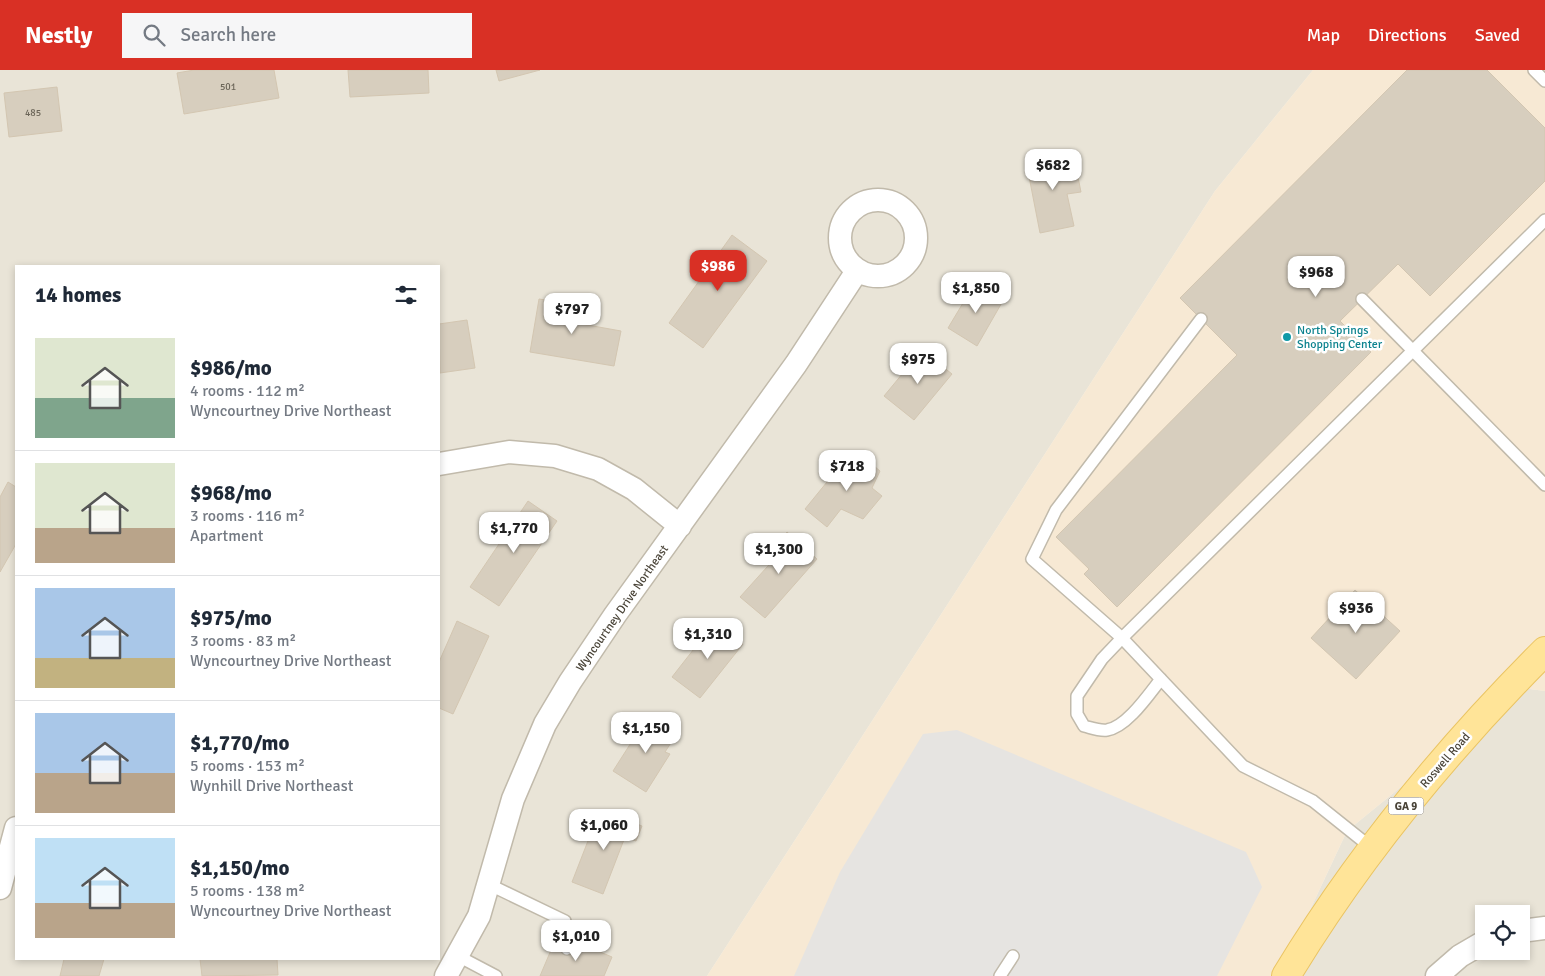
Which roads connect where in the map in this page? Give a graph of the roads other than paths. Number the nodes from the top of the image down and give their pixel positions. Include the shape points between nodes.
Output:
1 (1534, 70) edge
2 (1545, 81) edge
3 (1545, 220) edge
4 (857, 271) dead end
5 (1362, 300) dead end
6 (1201, 319) dead end
7 (1413, 351) junction
8 (440, 464) edge
9 (1545, 485) edge
10 (680, 526) junction
11 (1122, 638) junction
12 (1545, 651) edge
13 (1162, 679) junction
14 (15, 832) edge
15 (1373, 849) junction
16 (488, 884) junction
17 (0, 888) edge
18 (1545, 928) edge
19 (1530, 930) edge
20 (1475, 947) edge
21 (567, 949) dead end
22 (458, 956) junction
23 (1013, 956) dead end
24 (446, 976) edge
25 (496, 976) edge
26 (1000, 976) edge
27 (1286, 976) edge
28 (1437, 976) edge

1 - 2 lane
3 - 7 lane
4 - 10 street, Wyncourtney Drive Northeast via 796,364
5 - 7 lane
6 - 11 lane via 1056,510 1032,559
7 - 9 lane
7 - 11 lane
8 - 10 street via 509,452 555,456 598,469 634,489
10 - 16 street, Wyncourtney Drive Northeast via 570,682 545,724 513,799
11 - 13 lane
11 - 13 lane via 1102,659 1077,696 1077,714 1084,726 1109,730 1122,724
12 - 15 main road, Roswell Road / GA 9 via 1486,711 1412,797
13 - 15 lane via 1243,766 1312,801
14 - 17 street
15 - 27 main road, Roswell Road / GA 9 via 1340,891
16 - 21 lane via 566,921
16 - 22 street, Wyncourtney Drive Northeast via 479,916
18 - 19 street
20 - 28 street
22 - 24 street, Wyncourtney Drive Northeast
22 - 25 lane
23 - 26 lane

